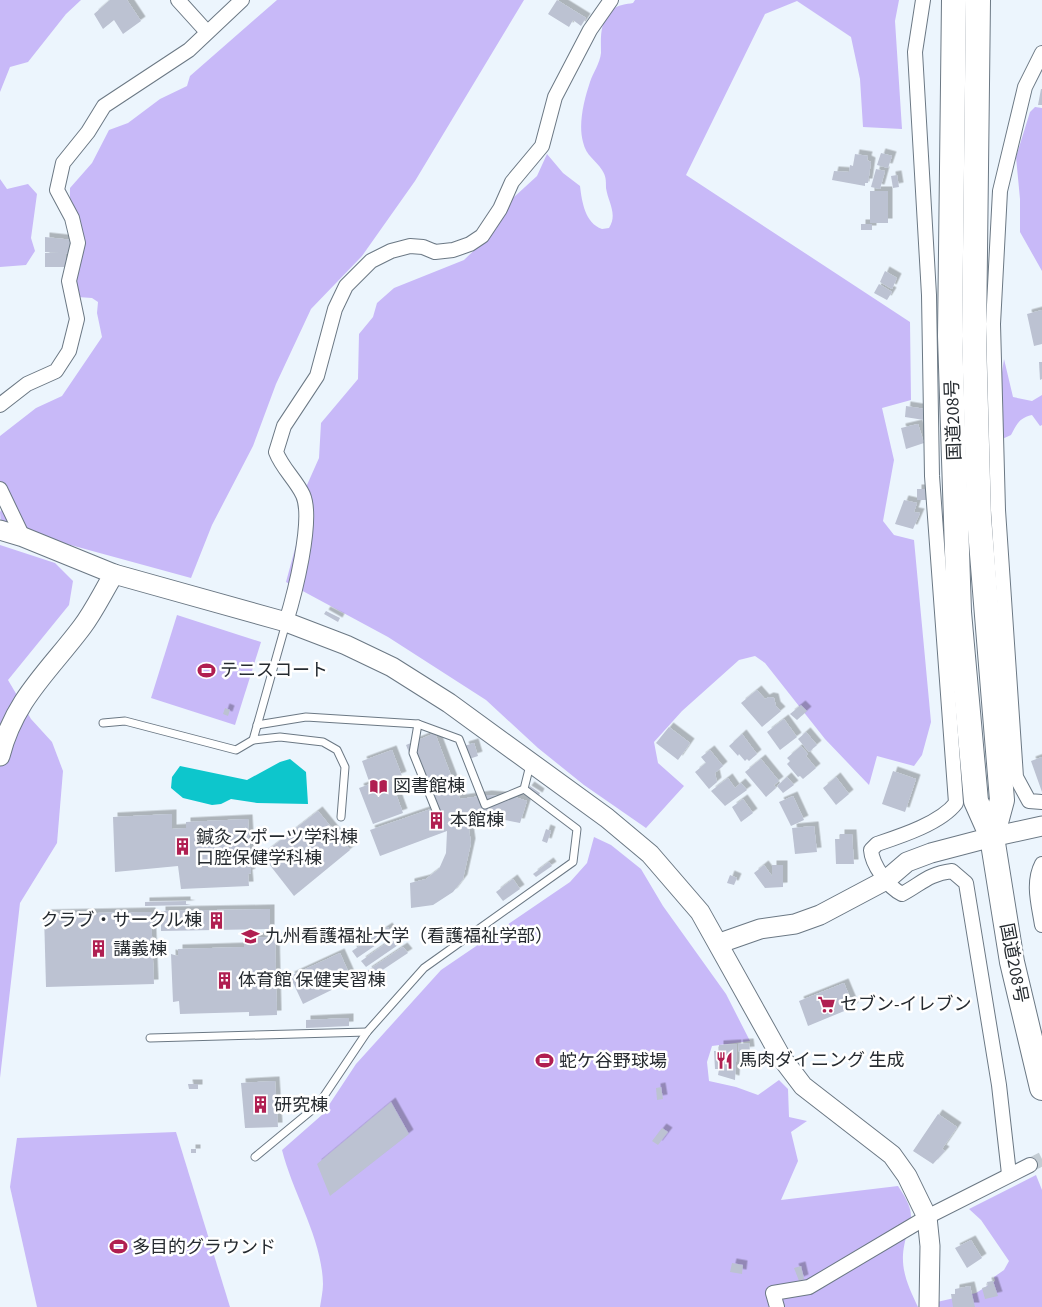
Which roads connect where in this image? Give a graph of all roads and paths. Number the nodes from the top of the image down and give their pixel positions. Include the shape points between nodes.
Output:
1 (178, 0) edge
2 (242, 0) edge
3 (611, 0) edge
4 (922, 0) edge
5 (954, 0) edge
6 (978, 0) edge
7 (207, 32) junction
8 (1041, 57) edge
9 (0, 405) edge
10 (0, 489) edge
11 (0, 530) edge
12 (24, 537) junction
13 (114, 574) junction
14 (286, 622) junction
15 (104, 723) dead end
16 (418, 724) junction
17 (257, 725) junction
18 (253, 740) junction
19 (0, 756) edge
20 (530, 764) junction
21 (524, 789) junction
22 (1042, 802) edge
23 (341, 817) dead end
24 (439, 818) dead end
25 (1042, 826) edge
26 (992, 837) junction
27 (1042, 864) edge
28 (886, 880) junction
29 (1042, 925) edge
30 (720, 943) junction
31 (367, 1032) junction
32 (150, 1038) dead end
33 (1042, 1088) edge
34 (255, 1157) dead end
35 (1030, 1165) tunnel mouth
36 (1009, 1174) junction
37 (927, 1217) junction
38 (777, 1307) edge
39 (929, 1307) edge

1 - 7 street
2 - 7 street
3 - 14 street via 590,30 556,97 542,146 512,182 500,210 482,236 452,250 435,252 423,246 410,246 391,251 371,261 346,286 335,309 317,376 284,426 276,452 303,496 305,513 299,579
4 - 28 street via 915,52 929,295 932,476 956,803 937,820 877,844 871,850 871,859
5 - 26 highway, 国道208号 via 950,336 959,612 976,801
6 - 26 highway, 国道208号 via 974,336 979,517 1002,800
7 - 9 street via 189,50 104,106 62,163 58,190 72,218 78,243 69,281 77,319 69,351 56,371 26,384
8 - 22 street via 1025,86 1000,191 993,324 998,510 1016,777 1029,801
10 - 12 street
11 - 12 street
12 - 13 street
13 - 14 street
13 - 19 street via 82,626 26,694 9,726
14 - 17 lane
14 - 20 street via 392,667 449,703
15 - 18 lane via 125,721 236,750
16 - 17 lane via 306,717
16 - 21 lane via 459,739 485,806
16 - 24 lane via 413,753
17 - 18 lane
18 - 23 lane via 280,737 323,742 337,750 345,767
20 - 21 lane
20 - 30 street via 607,818 650,854 700,912
21 - 31 lane via 577,829 574,862 424,968
25 - 26 street
26 - 28 street via 907,862
26 - 33 highway, 国道208号 via 1012,962
27 - 29 street via 1037,873 1036,889
28 - 30 street via 820,915 795,924 760,929
28 - 36 street via 902,894 941,872 952,871 966,883 993,1047
30 - 37 street via 781,1057 803,1086 892,1156 907,1176
31 - 32 lane
31 - 34 lane via 318,1106
35 - 36 street
36 - 37 street
37 - 38 street via 809,1286 773,1293
37 - 39 street

